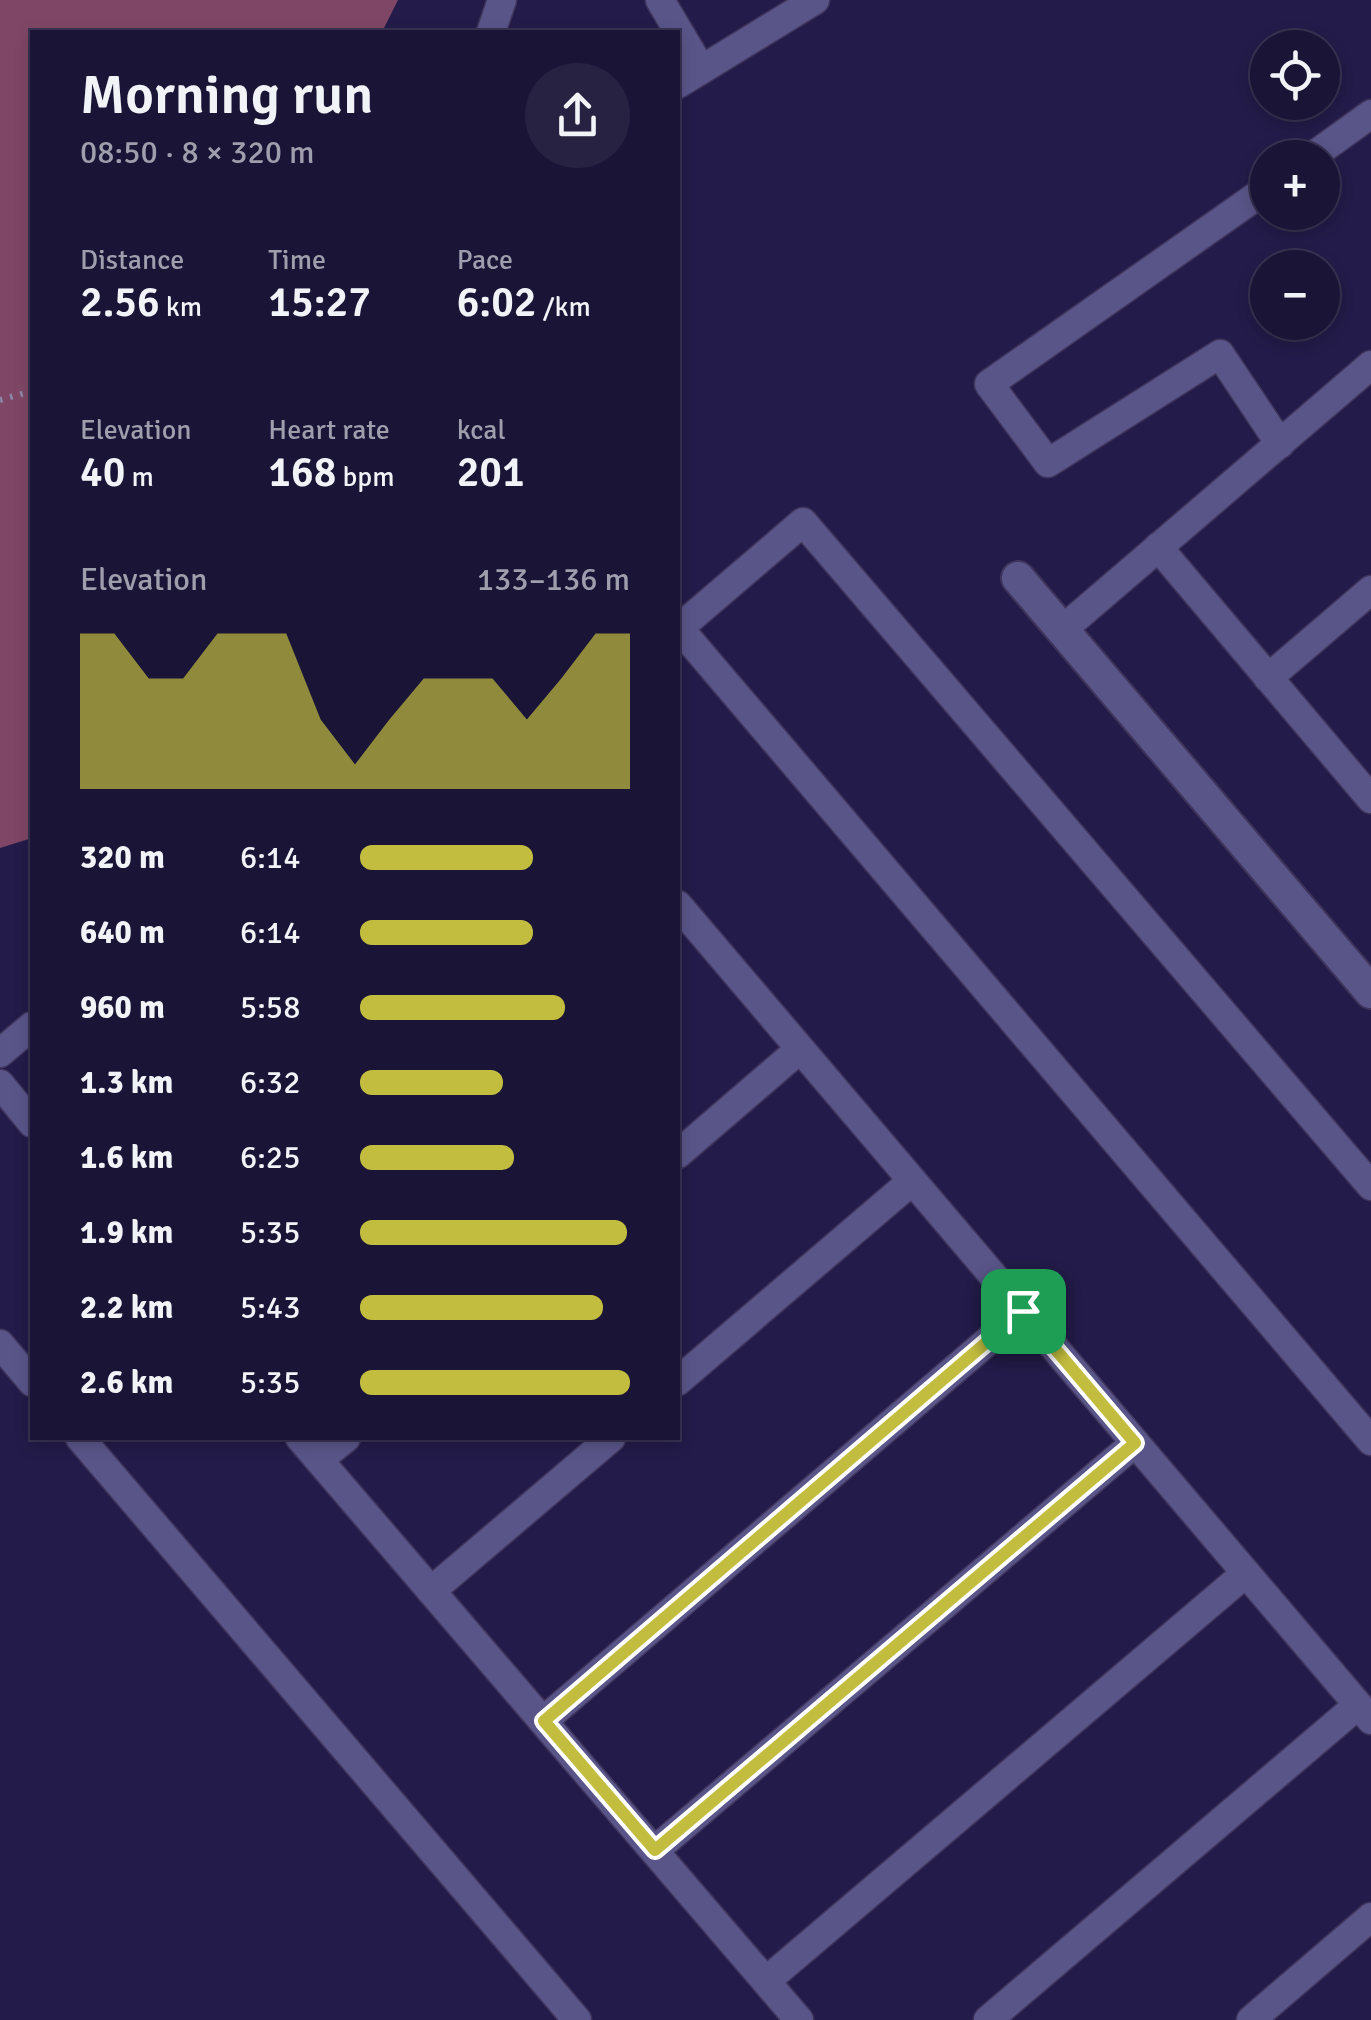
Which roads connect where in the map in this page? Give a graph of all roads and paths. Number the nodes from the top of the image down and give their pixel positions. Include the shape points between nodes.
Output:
1 (502, 0) edge
2 (660, 0) edge
3 (815, 0) edge
4 (492, 30) edge
5 (671, 30) edge
6 (680, 52) edge
7 (689, 76) edge
8 (1371, 114) edge
9 (1335, 140) edge
10 (1250, 201) edge
11 (1371, 366) edge
12 (30, 392) edge
13 (0, 400) edge
14 (1280, 444) junction
15 (1158, 548) junction
16 (1018, 578) dead end
17 (1371, 590) edge
18 (680, 627) edge
19 (1062, 630) junction
20 (680, 631) edge
21 (1268, 678) junction
22 (1371, 800) edge
23 (681, 916) edge
24 (1371, 992) edge
25 (30, 1028) edge
26 (800, 1049) junction
27 (0, 1054) edge
28 (0, 1084) edge
29 (30, 1121) edge
30 (680, 1152) edge
31 (912, 1181) junction
32 (1371, 1186) edge
33 (1023, 1311) junction
34 (0, 1344) edge
35 (680, 1379) edge
36 (30, 1380) edge
37 (82, 1440) edge
38 (302, 1440) edge
39 (344, 1440) edge
40 (609, 1440) edge
41 (1371, 1441) edge
42 (1135, 1443) junction
43 (319, 1460) junction
44 (1246, 1573) junction
45 (431, 1591) junction
46 (1364, 1712) edge
47 (544, 1721) junction
48 (655, 1850) junction
49 (1371, 1917) edge
50 (766, 1981) junction
51 (576, 2020) edge
52 (799, 2020) edge
53 (988, 2020) edge
54 (1251, 2020) edge

1 - 4 street
2 - 5 street
3 - 7 street
6 - 7 street
8 - 9 street
10 - 14 street via 989,384 1048,463 1220,354
11 - 14 street
12 - 13 path
14 - 15 street
15 - 19 street
15 - 21 street
16 - 19 street
17 - 21 street
18 - 32 street via 803,522
19 - 24 street
20 - 41 street
21 - 22 street
23 - 26 street
25 - 27 street
26 - 30 street
26 - 31 street
28 - 29 street
31 - 33 street
31 - 35 street
33 - 42 street
33 - 47 street
34 - 36 street
37 - 51 street
38 - 43 street
39 - 43 street
40 - 45 street
42 - 44 street
42 - 48 street
43 - 45 street
44 - 46 street
44 - 50 street
45 - 47 street
46 - 53 street
47 - 48 street
48 - 50 street
49 - 54 street
50 - 52 street

